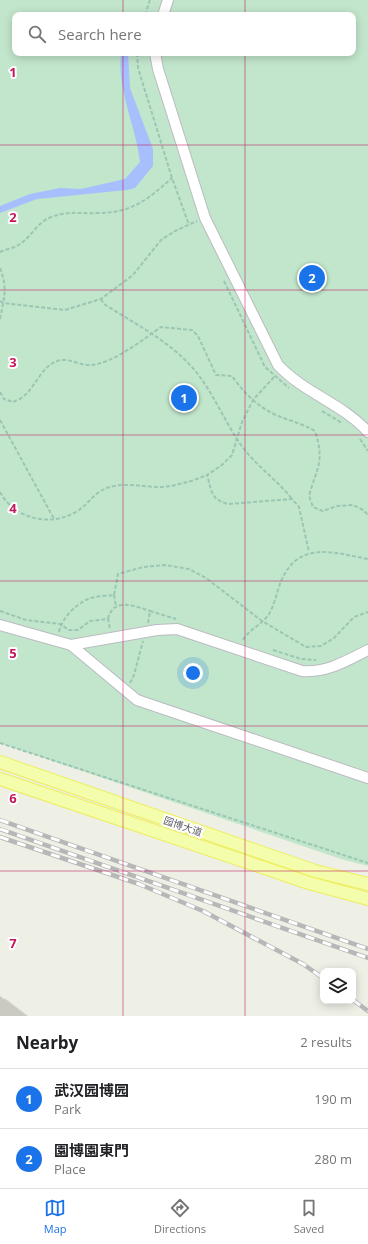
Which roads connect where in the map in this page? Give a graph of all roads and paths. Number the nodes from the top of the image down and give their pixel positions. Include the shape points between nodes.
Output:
1 (150, 0) edge
2 (168, 0) edge
3 (146, 12) edge
4 (164, 12) edge
5 (137, 56) edge
6 (156, 56) edge
7 (172, 178) junction
8 (196, 222) dead end
9 (190, 225) junction
10 (0, 252) edge
11 (0, 268) edge
12 (101, 298) junction
13 (0, 301) edge
14 (3, 303) junction
15 (0, 319) edge
16 (152, 334) junction
17 (282, 370) junction
18 (0, 392) edge
19 (253, 400) junction
20 (0, 420) edge
21 (368, 432) edge
22 (236, 438) junction
23 (207, 475) junction
24 (0, 493) edge
25 (292, 499) junction
26 (368, 514) edge
27 (54, 519) junction
28 (309, 552) junction
29 (368, 559) edge
30 (114, 595) junction
31 (116, 606) junction
32 (150, 611) dead end
33 (368, 612) edge
34 (108, 619) dead end
35 (262, 621) junction
36 (60, 624) dead end
37 (0, 625) edge
38 (148, 632) junction
39 (243, 640) dead end
40 (71, 645) junction
41 (368, 650) edge
42 (126, 691) junction
43 (0, 743) edge
44 (0, 762) edge
45 (368, 778) edge
46 (0, 779) edge
47 (368, 863) edge
48 (368, 884) edge
49 (368, 899) edge

1 - 3 path
2 - 4 lane
5 - 7 path via 138,68
6 - 17 lane via 158,69 205,218 260,332
7 - 9 path
7 - 10 path via 144,202 130,208 98,213 66,212 47,218 20,244
8 - 9 path
9 - 12 path via 161,240 133,275
11 - 14 path via 6,290
12 - 14 path via 65,310
12 - 16 path via 104,304
13 - 14 path
14 - 15 path
16 - 18 path via 114,358 91,365 70,360 57,361 47,367 23,397 12,402 4,399
16 - 19 path via 162,327 192,330 198,336 216,375 232,376 241,390
16 - 22 path via 169,345 198,374
17 - 19 path
17 - 21 lane via 307,390 351,417
19 - 22 path
19 - 26 path via 276,415 300,422 314,431 320,448 320,466 309,496 313,507 324,511 337,506 353,505
20 - 27 path
22 - 23 path via 232,455
22 - 25 path via 245,451
23 - 25 path via 213,496 228,504
23 - 27 path via 185,484 160,487 116,486 100,489 74,513
24 - 27 path via 11,508 20,514 32,518
25 - 28 path via 299,507
28 - 29 path via 334,552
28 - 35 path via 293,564 282,579 268,614
30 - 31 path
30 - 35 path via 118,574 143,567 165,565 189,569 206,578
30 - 36 path via 88,599 75,607
31 - 32 path via 126,604
31 - 34 path
33 - 35 path via 354,618 334,638 321,646 306,647
35 - 39 path via 247,633
37 - 40 lane
38 - 40 lane
38 - 41 lane via 177,629 302,671 316,672 331,668
38 - 42 path
40 - 42 lane
42 - 45 lane via 137,700
43 - 47 path
44 - 48 main road, 园博大道 via 315,871
46 - 49 main road, 园博大道 via 309,883

